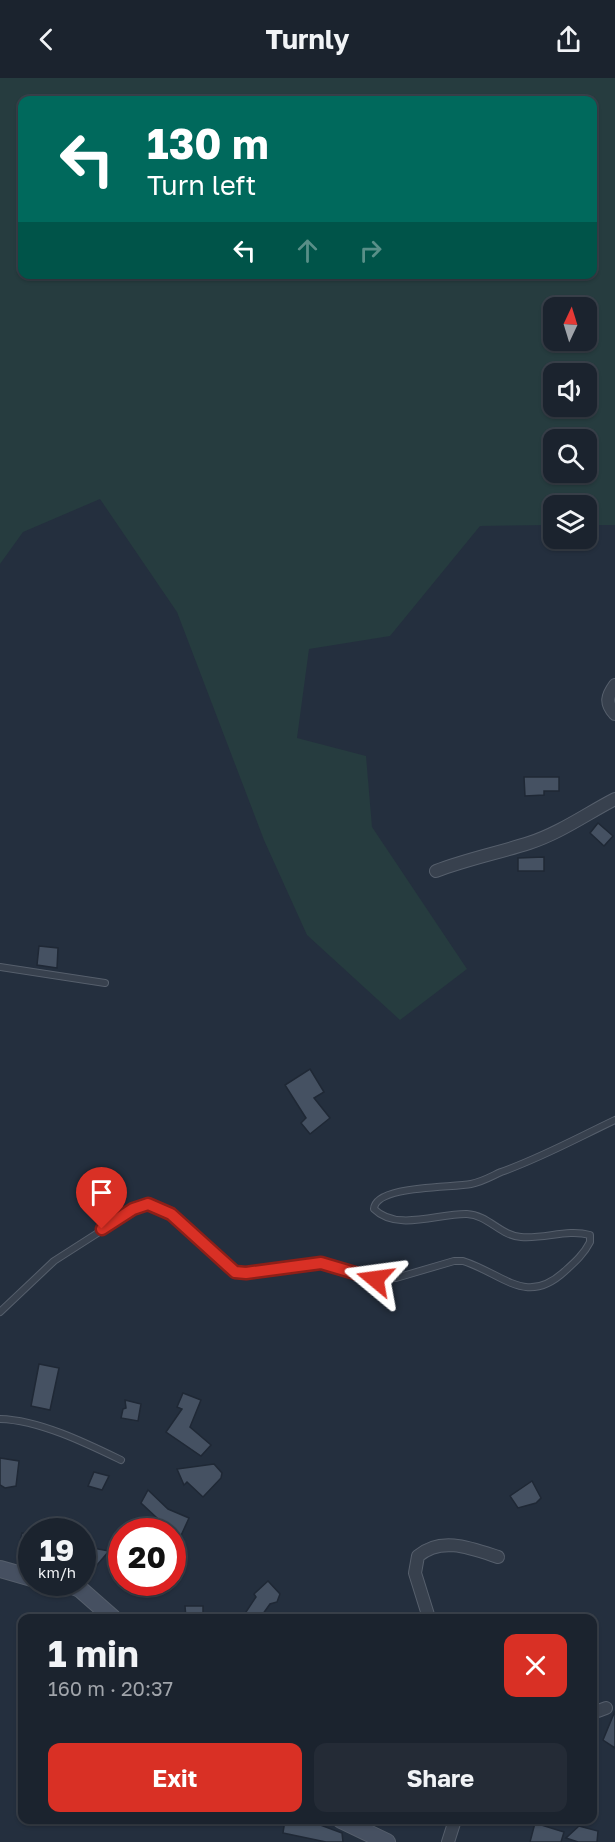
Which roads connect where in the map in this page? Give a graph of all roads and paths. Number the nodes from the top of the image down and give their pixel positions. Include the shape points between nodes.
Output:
1 (615, 685) edge
2 (615, 714) edge
3 (615, 799) edge
4 (436, 871) dead end
5 (0, 967) edge
6 (105, 983) dead end
7 (615, 1120) edge
8 (0, 1312) edge
9 (0, 1419) edge
10 (120, 1460) dead end
11 (498, 1557) dead end
12 (0, 1569) edge
13 (18, 1574) edge
14 (88, 1596) edge
15 (108, 1614) edge
16 (428, 1614) edge
17 (606, 1708) dead end
18 (597, 1710) edge
19 (349, 1824) edge
20 (454, 1824) edge
21 (387, 1842) edge
22 (448, 1842) edge

1 - 2 street via 607,700
3 - 4 street via 557,832
5 - 6 lane
7 - 8 lane via 521,1166 473,1184 410,1190 380,1197 375,1202 374,1209 385,1218 466,1214 523,1238 576,1232 590,1235 590,1242 575,1262 554,1281 538,1288 524,1288 463,1261 396,1278 375,1279 321,1263 238,1273 171,1214 143,1204 54,1261
9 - 10 lane via 67,1436
11 - 16 street via 470,1547 434,1544 418,1556 415,1573
12 - 13 main road
14 - 15 main road
17 - 18 street
19 - 21 main road
20 - 22 street

